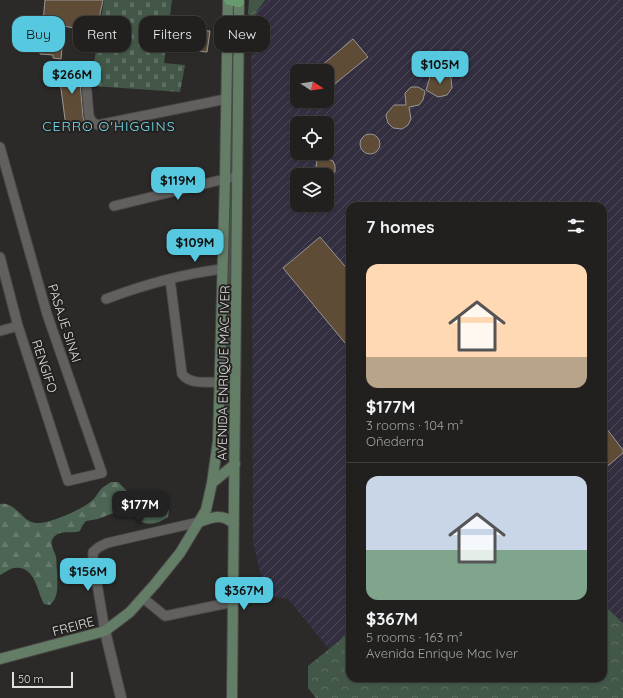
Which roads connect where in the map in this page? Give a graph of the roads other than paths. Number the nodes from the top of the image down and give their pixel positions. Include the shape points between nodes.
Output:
1 (228, 0) edge
2 (240, 1) edge
3 (85, 69) dead end
4 (226, 99) junction
5 (0, 147) edge
6 (238, 176) junction
7 (225, 178) junction
8 (114, 206) dead end
9 (0, 257) edge
10 (222, 269) junction
11 (170, 278) junction
12 (237, 294) junction
13 (221, 295) junction
14 (106, 300) dead end
15 (18, 326) junction
16 (0, 331) edge
17 (219, 382) junction
18 (218, 425) junction
19 (235, 444) junction
20 (235, 464) junction
21 (68, 481) joint
22 (212, 483) junction
23 (199, 522) junction
24 (234, 524) junction
25 (143, 598) junction
26 (233, 602) junction
27 (105, 631) junction
28 (0, 659) edge
29 (122, 698) edge
30 (232, 698) edge

1 - 2 main road
1 - 4 main road, AVENIDA ENRIQUE MAC IVER
2 - 6 main road, AVENIDA ENRIQUE MAC IVER
3 - 4 street via 89,116 92,122 98,125
4 - 7 main road, AVENIDA ENRIQUE MAC IVER
5 - 21 street, PASAJE SINAI via 48,314 102,472
6 - 7 street
6 - 12 main road, AVENIDA ENRIQUE MAC IVER
7 - 8 street
7 - 10 main road, AVENIDA ENRIQUE MAC IVER
9 - 15 street, RENGIFO
10 - 11 street
10 - 13 main road, AVENIDA ENRIQUE MAC IVER
11 - 14 street via 134,288
11 - 17 street via 182,374 192,381
12 - 13 main road
12 - 19 main road, AVENIDA ENRIQUE MAC IVER
13 - 17 main road, AVENIDA ENRIQUE MAC IVER
15 - 16 street
15 - 21 street, RENGIFO
17 - 18 main road, AVENIDA ENRIQUE MAC IVER
18 - 19 main road
18 - 22 main road, AVENIDA ENRIQUE MAC IVER
19 - 20 main road, AVENIDA ENRIQUE MAC IVER
20 - 22 main road
20 - 24 main road, AVENIDA ENRIQUE MAC IVER
22 - 23 main road, AVENIDA ENRIQUE MAC IVER via 206,510
23 - 24 main road via 219,516
23 - 25 main road, FREIRE via 180,553
23 - 27 street via 107,543 93,552
24 - 26 main road, AVENIDA ENRIQUE MAC IVER
25 - 26 street via 166,616
25 - 27 main road, FREIRE via 130,612
26 - 30 main road, AVENIDA ENRIQUE MAC IVER
27 - 28 main road, FREIRE
27 - 29 street

